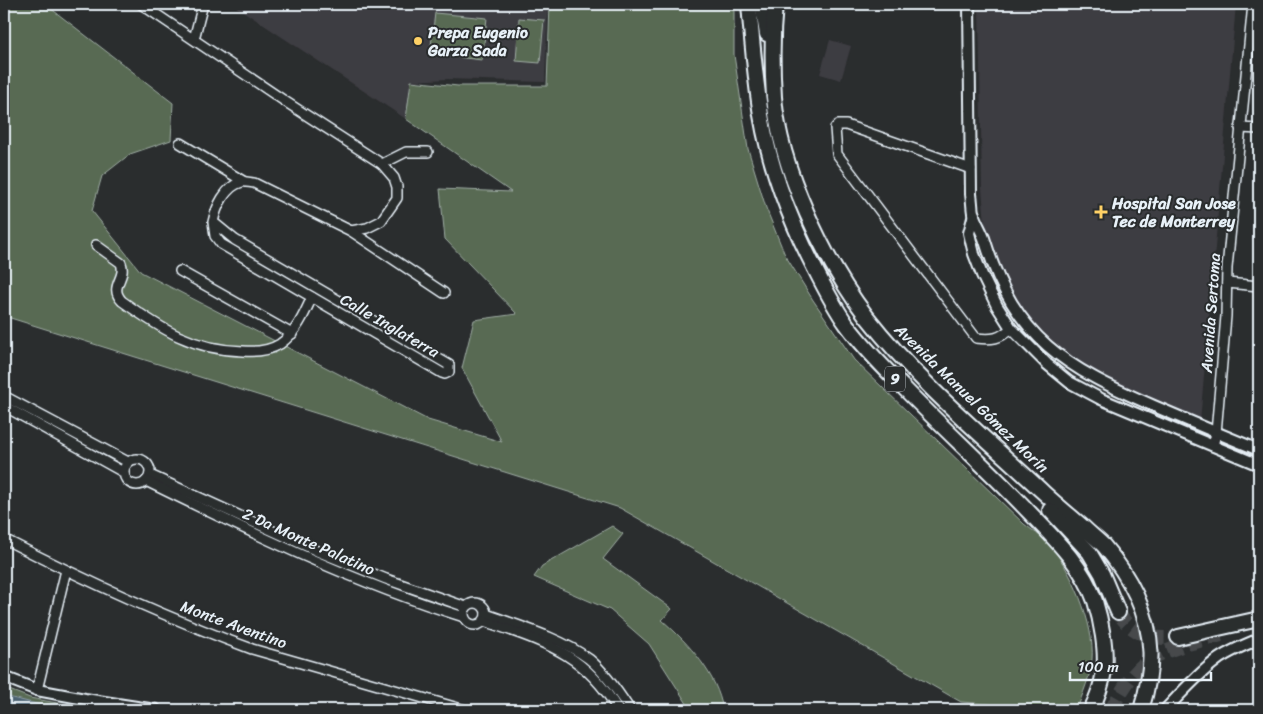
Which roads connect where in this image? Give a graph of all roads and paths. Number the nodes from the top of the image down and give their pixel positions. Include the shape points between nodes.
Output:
1 (141, 4) edge
2 (203, 4) edge
3 (749, 4) edge
4 (762, 4) edge
5 (775, 4) edge
6 (969, 4) edge
7 (1252, 4) edge
8 (1255, 23) edge
9 (194, 40) junction
10 (773, 64) junction
11 (1240, 128) junction
12 (1259, 130) edge
13 (180, 144) dead end
14 (428, 152) dead end
15 (382, 164) junction
16 (971, 169) junction
17 (243, 181) junction
18 (974, 214) junction
19 (213, 222) junction
20 (351, 231) junction
21 (96, 245) dead end
22 (180, 271) dead end
23 (1227, 283) junction
24 (1259, 286) edge
25 (444, 293) dead end
26 (312, 297) junction
27 (1011, 328) junction
28 (292, 334) junction
29 (4, 396) edge
30 (4, 406) edge
31 (1216, 433) junction
32 (1213, 446) junction
33 (1259, 450) edge
34 (1007, 459) junction
35 (128, 462) junction
36 (1259, 465) edge
37 (123, 472) junction
38 (148, 478) junction
39 (4, 539) edge
40 (66, 570) junction
41 (466, 607) junction
42 (1118, 612) tunnel mouth
43 (464, 618) junction
44 (485, 618) junction
45 (1259, 619) edge
46 (1259, 626) edge
47 (1221, 635) tunnel mouth
48 (1178, 637) tunnel mouth
49 (1259, 639) edge
50 (4, 677) edge
51 (37, 690) junction
52 (156, 710) edge
53 (465, 710) edge
54 (618, 710) edge
55 (630, 710) edge
56 (1092, 710) edge
57 (1141, 710) edge
58 (1165, 710) edge

1 - 9 street
2 - 9 street
3 - 56 highway, 9 via 761,116 770,155 800,240 824,287 859,340 1074,562 1095,601 1103,635 1104,669
4 - 10 highway
5 - 10 highway, Avenida Manuel Gómez Morín / 9
6 - 16 street
7 - 8 street, Avenida Sertoma
8 - 11 street, Avenida Sertoma
9 - 15 street
10 - 34 highway, Avenida Manuel Gómez Morín / 9 via 774,98 783,144 799,193 837,272 866,315 897,352
11 - 12 street
11 - 23 street, Avenida Sertoma
13 - 17 street
14 - 15 street via 406,152
15 - 20 street via 394,178 396,198 382,221
16 - 18 street
16 - 27 street via 846,124 836,128 837,154 976,338 997,339
17 - 19 street via 230,188 216,210
17 - 20 street
18 - 27 street via 969,233 974,254 997,306
18 - 31 street via 995,272 1009,299 1039,339 1076,369 1108,386
19 - 26 street, Calle Inglaterra via 215,236 221,244
19 - 26 street, Calle Inglaterra via 235,240 449,365 449,372 443,374
20 - 25 street
21 - 28 street via 121,263 123,272 116,289 122,301 148,320 190,342 206,348 252,352 279,345
22 - 28 street
23 - 24 street
23 - 31 street, Avenida Sertoma
26 - 28 street
27 - 32 street via 1069,382 1110,403
29 - 35 street
30 - 37 street
31 - 32 street, Avenida Sertoma
31 - 33 street
32 - 36 street
34 - 42 highway via 1025,484 1089,552
34 - 57 highway, Avenida Manuel Gómez Morín / 9 via 1103,545 1136,595 1149,636 1151,658 1148,687
35 - 37 street
35 - 38 street via 135,459 143,461 149,467
37 - 38 street via 131,484 139,485
38 - 41 street, 2 Da Monte Palatino via 386,579
38 - 43 street, 2 Da Monte Palatino via 312,560
39 - 40 street, Monte Aventino
40 - 51 street
40 - 53 street, Monte Aventino via 177,620 252,649
41 - 43 street
41 - 44 street via 472,603 479,604 484,608
43 - 44 street via 472,625 479,625
44 - 54 street via 564,652 583,666
44 - 55 street via 529,630 590,660
45 - 48 highway
46 - 47 highway
49 - 58 street via 1217,660
50 - 51 street
51 - 52 street

